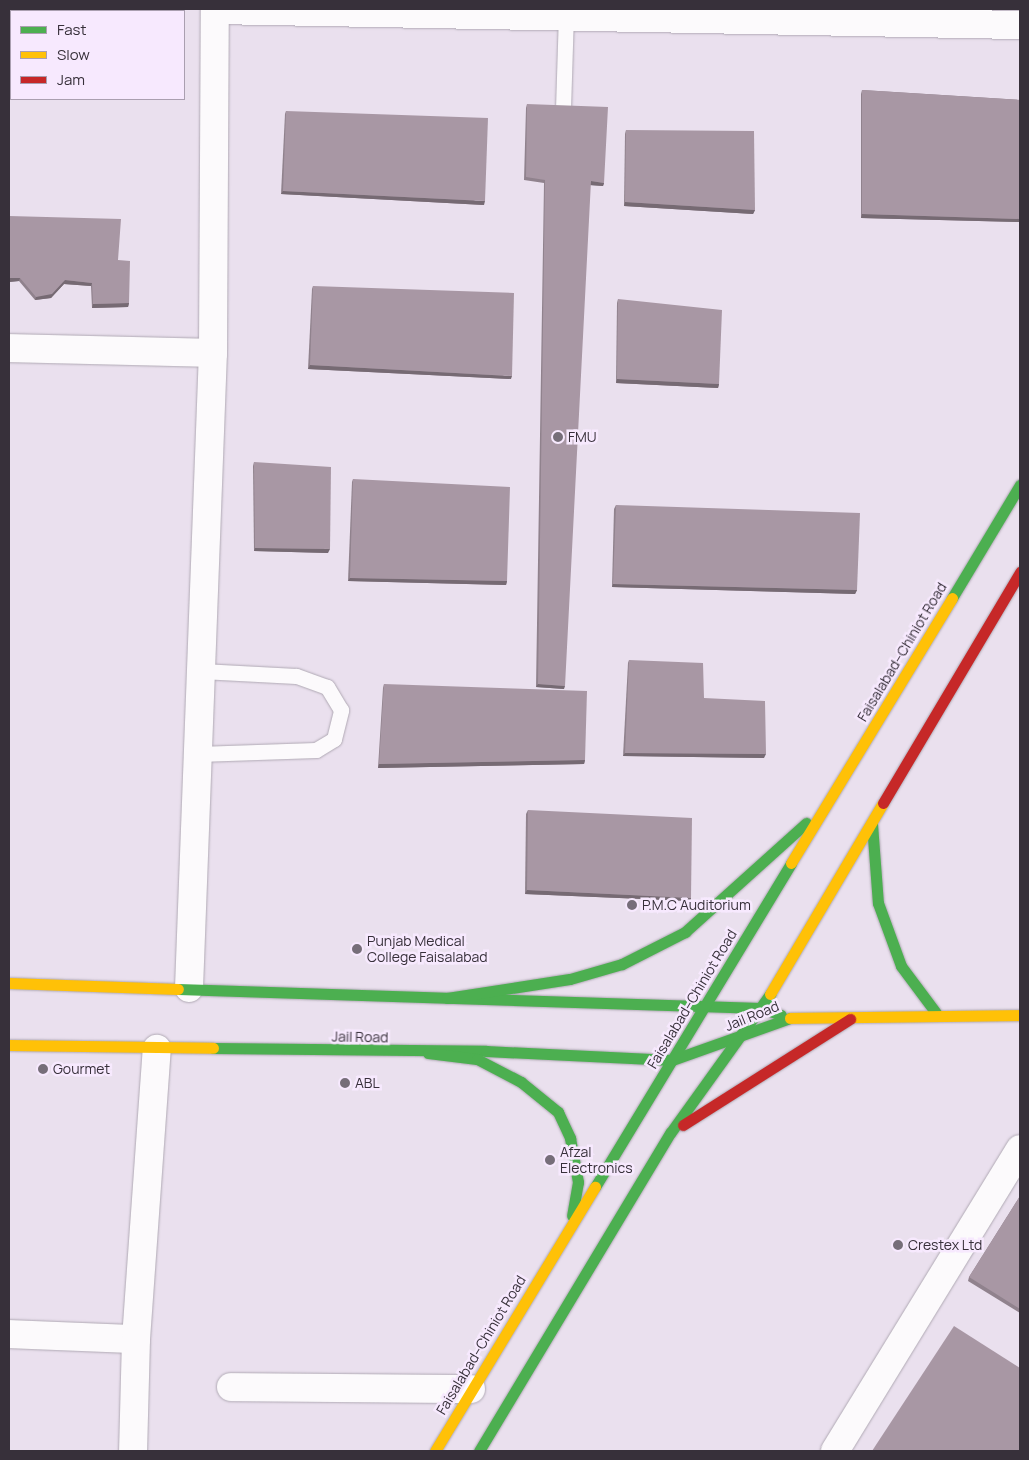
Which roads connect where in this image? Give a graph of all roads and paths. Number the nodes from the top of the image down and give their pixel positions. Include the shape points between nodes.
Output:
1 (215, 9) edge
2 (497, 11) edge
3 (566, 14) junction
4 (1020, 25) edge
5 (563, 109) edge
6 (9, 348) edge
7 (213, 353) junction
8 (1020, 485) edge
9 (1020, 572) edge
10 (201, 671) junction
11 (198, 754) junction
12 (828, 803) junction
13 (872, 824) junction
14 (9, 983) edge
15 (189, 988) junction
16 (448, 998) junction
17 (705, 1006) junction
18 (761, 1008) junction
19 (936, 1013) junction
20 (1020, 1015) edge
21 (790, 1018) junction
22 (850, 1019) junction
23 (738, 1038) junction
24 (9, 1045) edge
25 (157, 1049) junction
26 (428, 1053) junction
27 (672, 1060) junction
28 (671, 1132) junction
29 (1020, 1149) edge
30 (547, 1265) junction
31 (9, 1334) edge
32 (136, 1339) junction
33 (231, 1387) dead end
34 (471, 1389) junction
35 (133, 1451) edge
36 (435, 1451) edge
37 (479, 1451) edge
38 (836, 1451) edge

1 - 2 street
1 - 7 street
2 - 3 street
3 - 4 street
3 - 5 lane
6 - 7 street
7 - 10 street
8 - 12 main road, Faisalabad–Chiniot Road
9 - 13 main road
10 - 11 street
10 - 11 lane via 296,676 327,687 341,710 334,739 316,750
11 - 15 street
12 - 16 main road via 685,932 622,964 570,979
12 - 17 main road, Faisalabad–Chiniot Road
13 - 18 main road
13 - 19 main road via 878,903 901,966
14 - 15 main road, Jail Road
15 - 16 main road, Jail Road
16 - 17 main road, Jail Road
17 - 18 main road, Jail Road
17 - 27 main road, Faisalabad–Chiniot Road
18 - 21 main road, Jail Road
18 - 23 main road
19 - 20 main road
19 - 22 main road
21 - 22 main road
21 - 23 main road, Jail Road
22 - 28 main road
23 - 27 main road, Jail Road
23 - 28 main road
24 - 25 main road, Jail Road
25 - 26 main road, Jail Road
25 - 32 street
26 - 27 main road, Jail Road
26 - 30 main road via 477,1059 520,1082 558,1112 570,1138 578,1182 569,1226
27 - 30 main road, Faisalabad–Chiniot Road
28 - 37 main road
29 - 38 street
30 - 34 main road, Faisalabad–Chiniot Road
31 - 32 street
32 - 35 street
33 - 34 street
34 - 36 main road, Faisalabad–Chiniot Road

